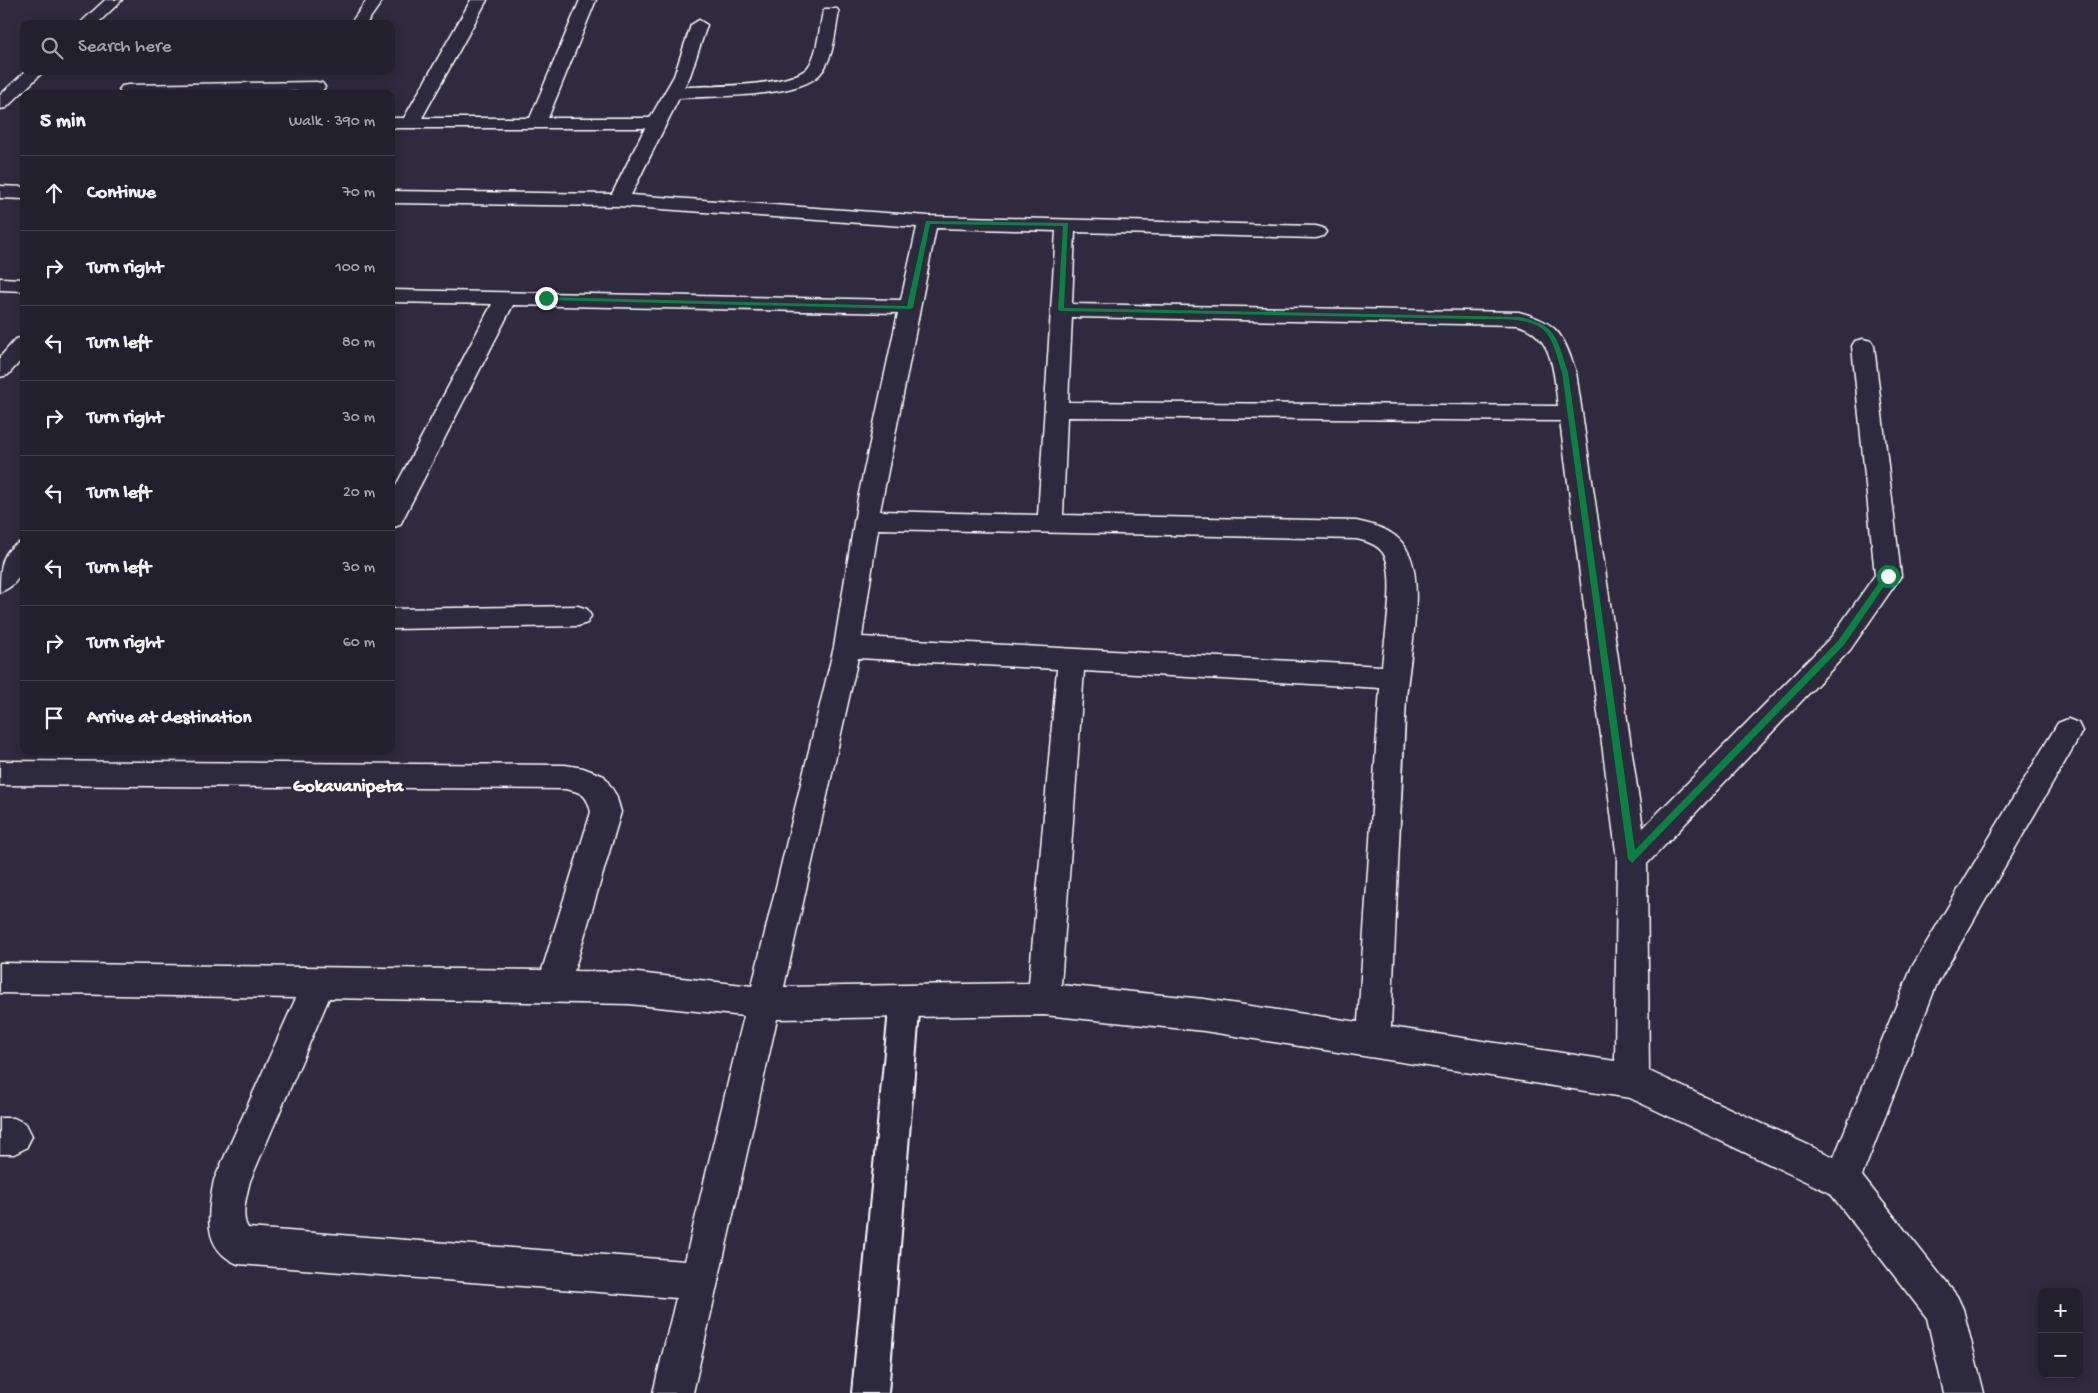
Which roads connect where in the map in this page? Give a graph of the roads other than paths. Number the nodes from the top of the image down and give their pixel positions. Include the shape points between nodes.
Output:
1 (114, 0) edge
2 (375, 0) edge
3 (478, 0) edge
4 (588, 0) edge
5 (831, 12) dead end
6 (92, 20) edge
7 (361, 20) edge
8 (699, 25) dead end
9 (32, 75) edge
10 (141, 75) edge
11 (323, 75) edge
12 (128, 90) edge
13 (314, 90) edge
14 (672, 93) junction
15 (0, 104) edge
16 (395, 123) edge
17 (410, 123) junction
18 (537, 123) junction
19 (656, 123) junction
20 (0, 192) edge
21 (20, 192) edge
22 (395, 197) edge
23 (619, 200) junction
24 (928, 222) junction
25 (1066, 224) junction
26 (1316, 232) dead end
27 (0, 284) edge
28 (20, 284) edge
29 (395, 296) edge
30 (506, 298) junction
31 (910, 308) junction
32 (1061, 310) junction
33 (1863, 346) dead end
34 (20, 348) edge
35 (0, 370) edge
36 (1056, 409) junction
37 (1571, 414) junction
38 (395, 511) edge
39 (867, 520) junction
40 (1050, 524) junction
41 (20, 555) edge
42 (0, 582) edge
43 (578, 616) dead end
44 (395, 619) edge
45 (847, 647) junction
46 (1072, 660) junction
47 (1394, 678) junction
48 (2068, 730) dead end
49 (17, 766) edge
50 (1632, 859) junction
51 (0, 978) edge
52 (319, 982) junction
53 (554, 985) junction
54 (1044, 999) junction
55 (905, 1000) junction
56 (765, 1003) junction
57 (1374, 1041) junction
58 (1632, 1081) junction
59 (1843, 1180) junction
60 (699, 1281) junction
61 (673, 1393) edge
62 (870, 1393) edge
63 (1964, 1393) edge

1 - 6 street
2 - 7 street
3 - 17 street
4 - 18 street
5 - 14 street via 813,72 802,80 784,85
8 - 14 street via 682,76
9 - 15 street
10 - 12 street
11 - 13 street
14 - 19 street
16 - 17 street
17 - 18 street
18 - 19 street
19 - 23 street
20 - 21 street
22 - 23 street
23 - 24 street
24 - 25 street
24 - 31 street
25 - 26 street
25 - 32 street
27 - 28 street
29 - 30 street
30 - 31 street
30 - 38 street
31 - 39 street
32 - 36 street
32 - 37 street via 1520,319 1538,324 1551,334 1565,372
33 - 50 street via 1888,576 1841,643
34 - 35 street
36 - 37 street
36 - 40 street
37 - 50 street
39 - 40 street
39 - 45 street
40 - 47 street via 1356,530 1379,536 1392,544 1399,559 1401,588
41 - 42 street
43 - 44 street
45 - 46 street
45 - 56 street
46 - 47 street
46 - 54 street
47 - 57 street
48 - 59 street via 1924,978
49 - 53 street via 566,777 590,782 602,792 606,812
50 - 58 street
51 - 52 street
52 - 53 street
52 - 60 street via 232,1180 227,1229 238,1246
53 - 56 street via 629,988
54 - 55 street
54 - 57 street via 1204,1015
55 - 56 street
55 - 62 lane
56 - 60 street
57 - 58 street
58 - 59 street
59 - 63 street via 1944,1309
60 - 61 street

